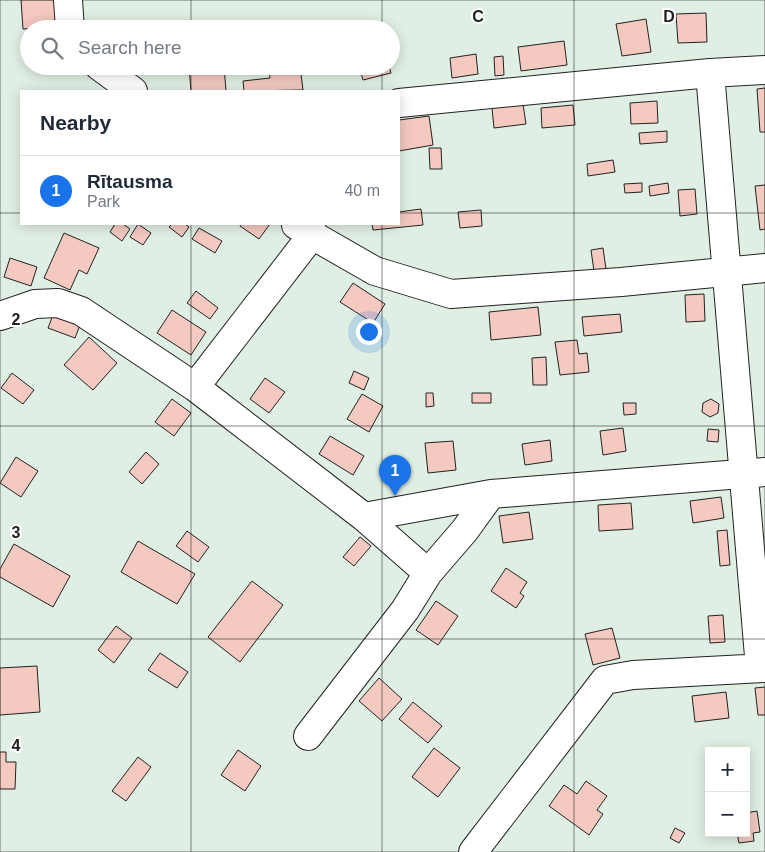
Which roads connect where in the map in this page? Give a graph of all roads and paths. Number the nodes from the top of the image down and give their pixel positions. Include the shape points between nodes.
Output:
1 (68, 0) edge
2 (69, 20) edge
3 (765, 70) edge
4 (710, 73) junction
5 (111, 75) edge
6 (132, 90) edge
7 (400, 103) edge
8 (305, 228) edge
9 (765, 268) edge
10 (727, 271) junction
11 (0, 316) edge
12 (195, 387) junction
13 (755, 473) edge
14 (491, 494) junction
15 (364, 517) junction
16 (428, 573) junction
17 (763, 668) edge
18 (308, 736) dead end
19 (473, 852) edge

1 - 2 lane
3 - 4 lane
4 - 7 lane
4 - 10 lane
5 - 6 lane
8 - 10 lane via 375,271 451,294
8 - 12 lane
9 - 10 lane
10 - 13 lane
11 - 12 lane via 35,304 58,303 81,310
12 - 15 lane
13 - 14 lane
13 - 17 lane
14 - 15 lane
14 - 16 lane
15 - 16 lane
16 - 18 lane via 405,610
17 - 19 lane via 633,675 605,680

